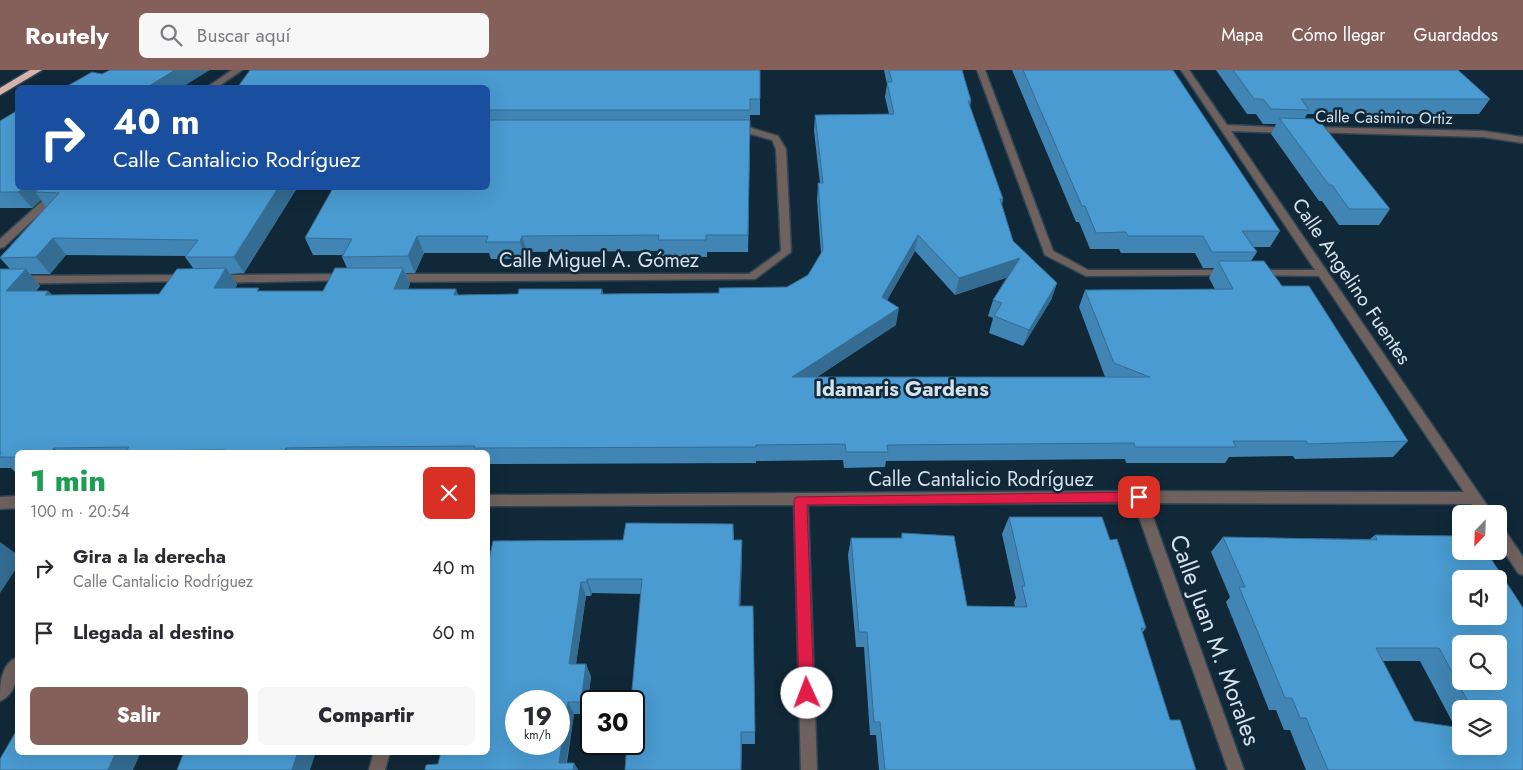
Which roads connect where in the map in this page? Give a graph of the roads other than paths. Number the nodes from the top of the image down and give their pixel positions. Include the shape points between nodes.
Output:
1 (37, 70) edge
2 (238, 70) edge
3 (981, 70) edge
4 (1185, 70) edge
5 (215, 85) edge
6 (0, 92) edge
7 (1224, 128) junction
8 (719, 130) edge
9 (1523, 140) edge
10 (60, 190) edge
11 (0, 245) edge
12 (1322, 273) junction
13 (356, 278) edge
14 (386, 278) edge
15 (0, 280) edge
16 (1139, 497) junction
17 (1475, 498) junction
18 (800, 500) junction
19 (490, 501) edge
20 (15, 502) edge
21 (0, 503) edge
22 (1480, 505) edge
23 (1508, 546) edge
24 (1523, 569) edge
25 (15, 669) edge
26 (0, 693) edge
27 (381, 755) edge
28 (377, 770) edge
29 (809, 770) edge
30 (1236, 770) edge

1 - 6 highway
2 - 5 street
3 - 12 street via 1049,253 1086,273
4 - 7 street, Calle Angelino Fuentes
7 - 9 street, Calle Casimiro Ortiz via 1483,134
7 - 12 street, Calle Angelino Fuentes
8 - 14 street, Calle Miguel A. Gómez via 748,130 775,138 781,149 786,252 752,277
10 - 11 street
12 - 17 street, Calle Angelino Fuentes
13 - 15 street
16 - 17 street, Calle Cantalicio Rodríguez
16 - 18 street, Calle Cantalicio Rodríguez
16 - 30 street, Calle Juan M. Morales
17 - 22 street, Calle Angelino Fuentes
18 - 19 street, Calle Cantalicio Rodríguez
18 - 29 street
20 - 21 street
23 - 24 street
25 - 26 street
27 - 28 street

